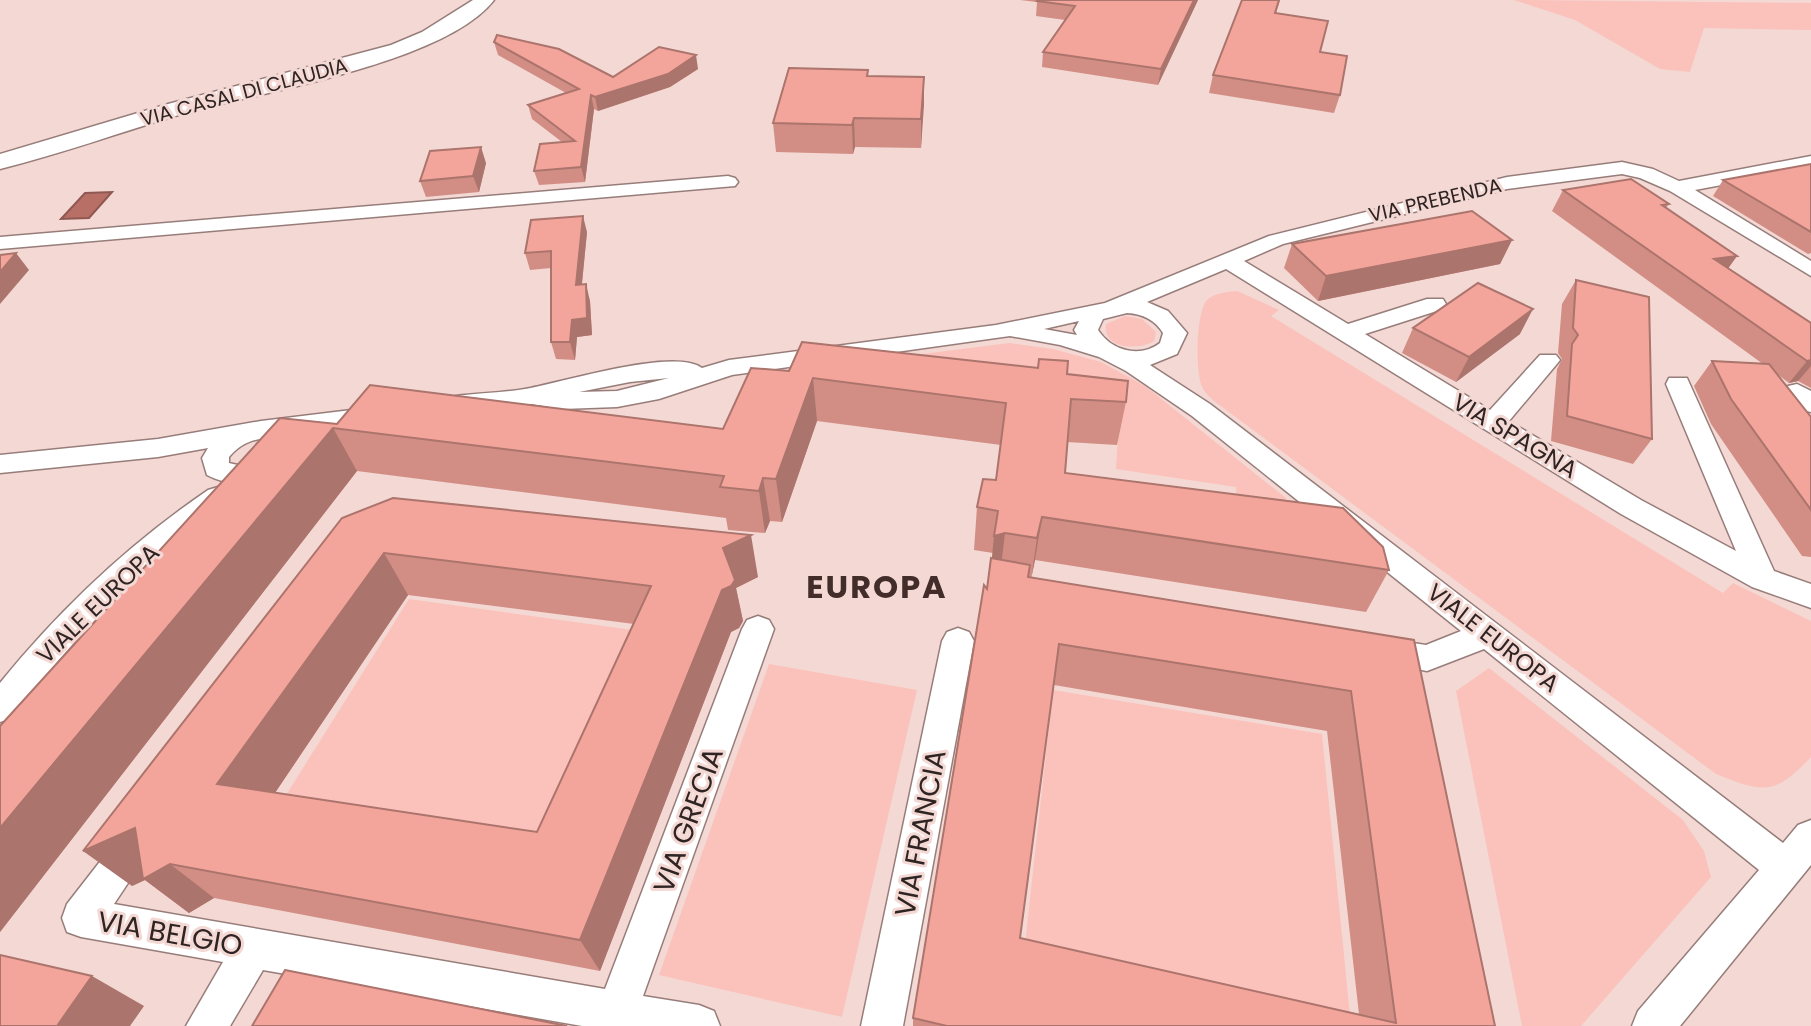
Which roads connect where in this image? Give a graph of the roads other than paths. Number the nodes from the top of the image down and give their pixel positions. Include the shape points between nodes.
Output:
1 (485, 1) edge
2 (0, 162) edge
3 (1811, 162) edge
4 (728, 182) dead end
5 (1677, 187) junction
6 (0, 243) edge
7 (1226, 260) junction
8 (1811, 270) edge
9 (1200, 274) junction
10 (1435, 304) dead end
11 (1111, 308) junction
12 (1170, 325) junction
13 (996, 332) junction
14 (1345, 333) junction
15 (1168, 350) junction
16 (1114, 355) junction
17 (1548, 360) dead end
18 (1678, 384) dead end
19 (437, 406) edge
20 (405, 409) edge
21 (1201, 410) junction
22 (367, 416) junction
23 (1493, 423) junction
24 (256, 431) junction
25 (158, 448) junction
26 (0, 464) edge
27 (267, 467) junction
28 (217, 468) junction
29 (203, 507) junction
30 (1763, 579) junction
31 (1811, 596) edge
32 (758, 629) dead end
33 (1488, 634) junction
34 (958, 641) dead end
35 (1351, 646) edge
36 (0, 708) edge
37 (157, 815) edge
38 (1811, 837) edge
39 (1785, 867) junction
40 (254, 948) junction
41 (617, 1012) junction
42 (207, 1026) edge
43 (699, 1026) edge
44 (882, 1026) edge
45 (1653, 1026) edge

1 - 2 street, VIA CASAL DI CLAUDIA via 433,34 382,54
3 - 5 street
4 - 6 street
5 - 7 street, VIA PREBENDA via 1622,168 1520,180 1306,230
5 - 8 street, VIA PREBENDA
7 - 9 street, VIA PREBENDA
7 - 14 street, VIA SPAGNA
9 - 11 street, VIA PREBENDA
9 - 12 street, VIA PREBENDA via 1179,299
10 - 14 street
11 - 12 street, VIALE EUROPA via 1149,310
11 - 13 street, VIALE EUROPA
11 - 16 street, VIALE EUROPA via 1088,322 1086,330 1096,346
12 - 15 street, VIALE EUROPA via 1175,333
13 - 16 street, VIALE EUROPA via 1052,336
13 - 19 street, VIALE EUROPA via 708,372 626,398 562,401 530,396
14 - 23 street, VIA SPAGNA
15 - 16 street, VIALE EUROPA via 1147,358
15 - 21 street, VIALE EUROPA via 1177,378
16 - 21 street, VIALE EUROPA
17 - 23 street
18 - 30 street
20 - 22 street, VIALE EUROPA
21 - 33 street, VIALE EUROPA
22 - 24 street, VIALE EUROPA
22 - 27 street, VIALE EUROPA
23 - 30 street, VIA SPAGNA
24 - 25 street, VIALE EUROPA
24 - 27 street via 289,439 289,446
24 - 28 street, VIALE EUROPA via 219,451
25 - 26 street, VIALE EUROPA
25 - 28 street
27 - 28 street via 234,476
27 - 29 street, VIALE EUROPA
28 - 29 street, VIALE EUROPA
29 - 36 street, VIALE EUROPA via 98,598
30 - 31 street, VIA SPAGNA
32 - 41 street, VIA GRECIA
33 - 35 street via 1427,658
33 - 39 street, VIALE EUROPA
34 - 44 street, VIA FRANCIA
37 - 40 street, VIA BELGIO via 81,918
38 - 39 street
39 - 45 street
40 - 41 street, VIA BELGIO via 300,971
40 - 42 street
41 - 43 street, VIA BELGIO

